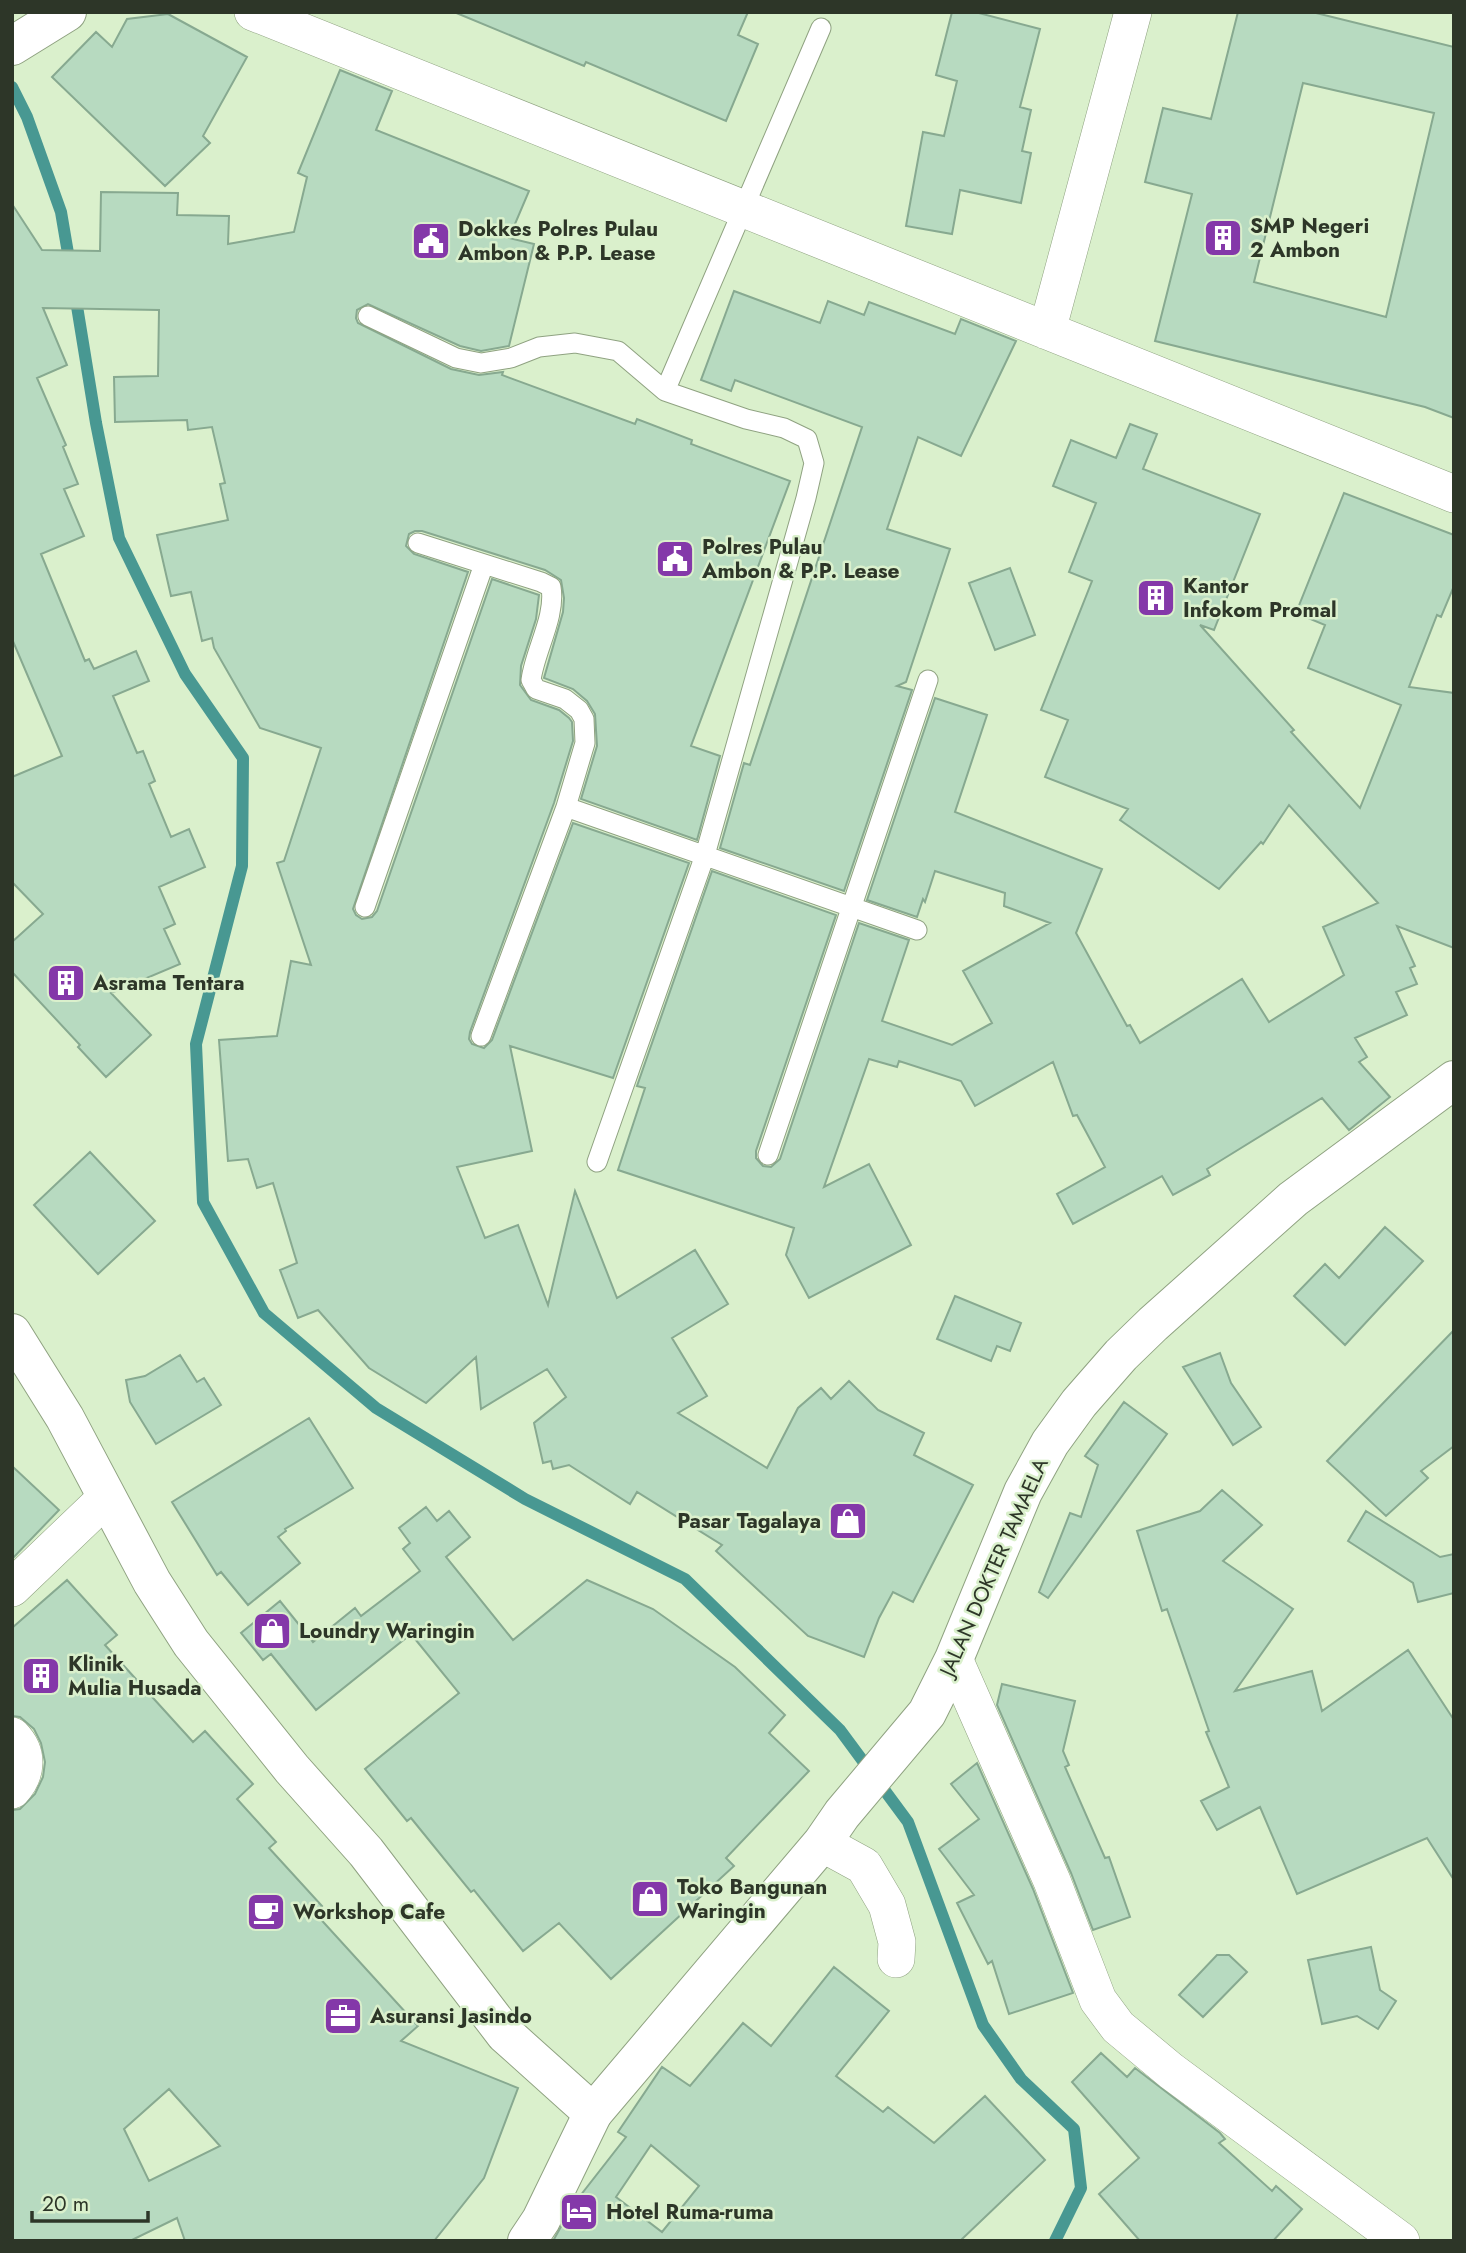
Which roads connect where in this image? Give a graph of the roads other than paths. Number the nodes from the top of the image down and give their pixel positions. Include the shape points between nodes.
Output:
1 (253, 12) edge
2 (1133, 12) edge
3 (821, 28) dead end
4 (742, 208) junction
5 (368, 316) dead end
6 (1047, 331) junction
7 (665, 391) junction
8 (1454, 494) edge
9 (418, 544) dead end
10 (484, 564) junction
11 (928, 680) dead end
12 (566, 807) junction
13 (705, 855) junction
14 (850, 906) junction
15 (365, 907) dead end
16 (917, 930) dead end
17 (481, 1036) dead end
18 (1454, 1080) edge
19 (768, 1155) dead end
20 (597, 1162) dead end
21 (12, 1333) edge
22 (106, 1498) junction
23 (12, 1588) edge
24 (954, 1659) junction
25 (12, 1736) edge
26 (12, 1790) edge
27 (832, 1828) junction
28 (896, 1959) dead end
29 (593, 2113) junction
30 (1389, 2237) edge
31 (527, 2241) edge

1 - 4 street
2 - 6 street
3 - 4 lane
4 - 6 street
4 - 7 lane
5 - 7 lane via 456,358 481,363 575,342 618,351
6 - 8 street
7 - 13 lane via 807,439 814,463
9 - 10 lane
10 - 12 lane via 551,587 553,600 531,680 536,689 565,699 584,719 584,743
10 - 15 lane
11 - 14 lane
12 - 13 lane
12 - 17 lane
13 - 14 lane
13 - 20 lane
14 - 16 lane
14 - 19 lane
18 - 24 main road, JALAN DOKTER TAMAELA via 1293,1199 1153,1324 1079,1403 1023,1492
21 - 22 main road via 65,1418
22 - 23 street
22 - 29 main road via 152,1582 219,1679 366,1852 505,2034
24 - 27 main road, JALAN DOKTER TAMAELA via 927,1713
24 - 30 street via 1105,2010 1118,2027 1171,2071
25 - 26 street via 24,1755 25,1771
27 - 28 street via 864,1866 887,1905 897,1942
27 - 29 main road, JALAN DOKTER TAMAELA
29 - 31 main road, JALAN DOKTER TAMAELA

